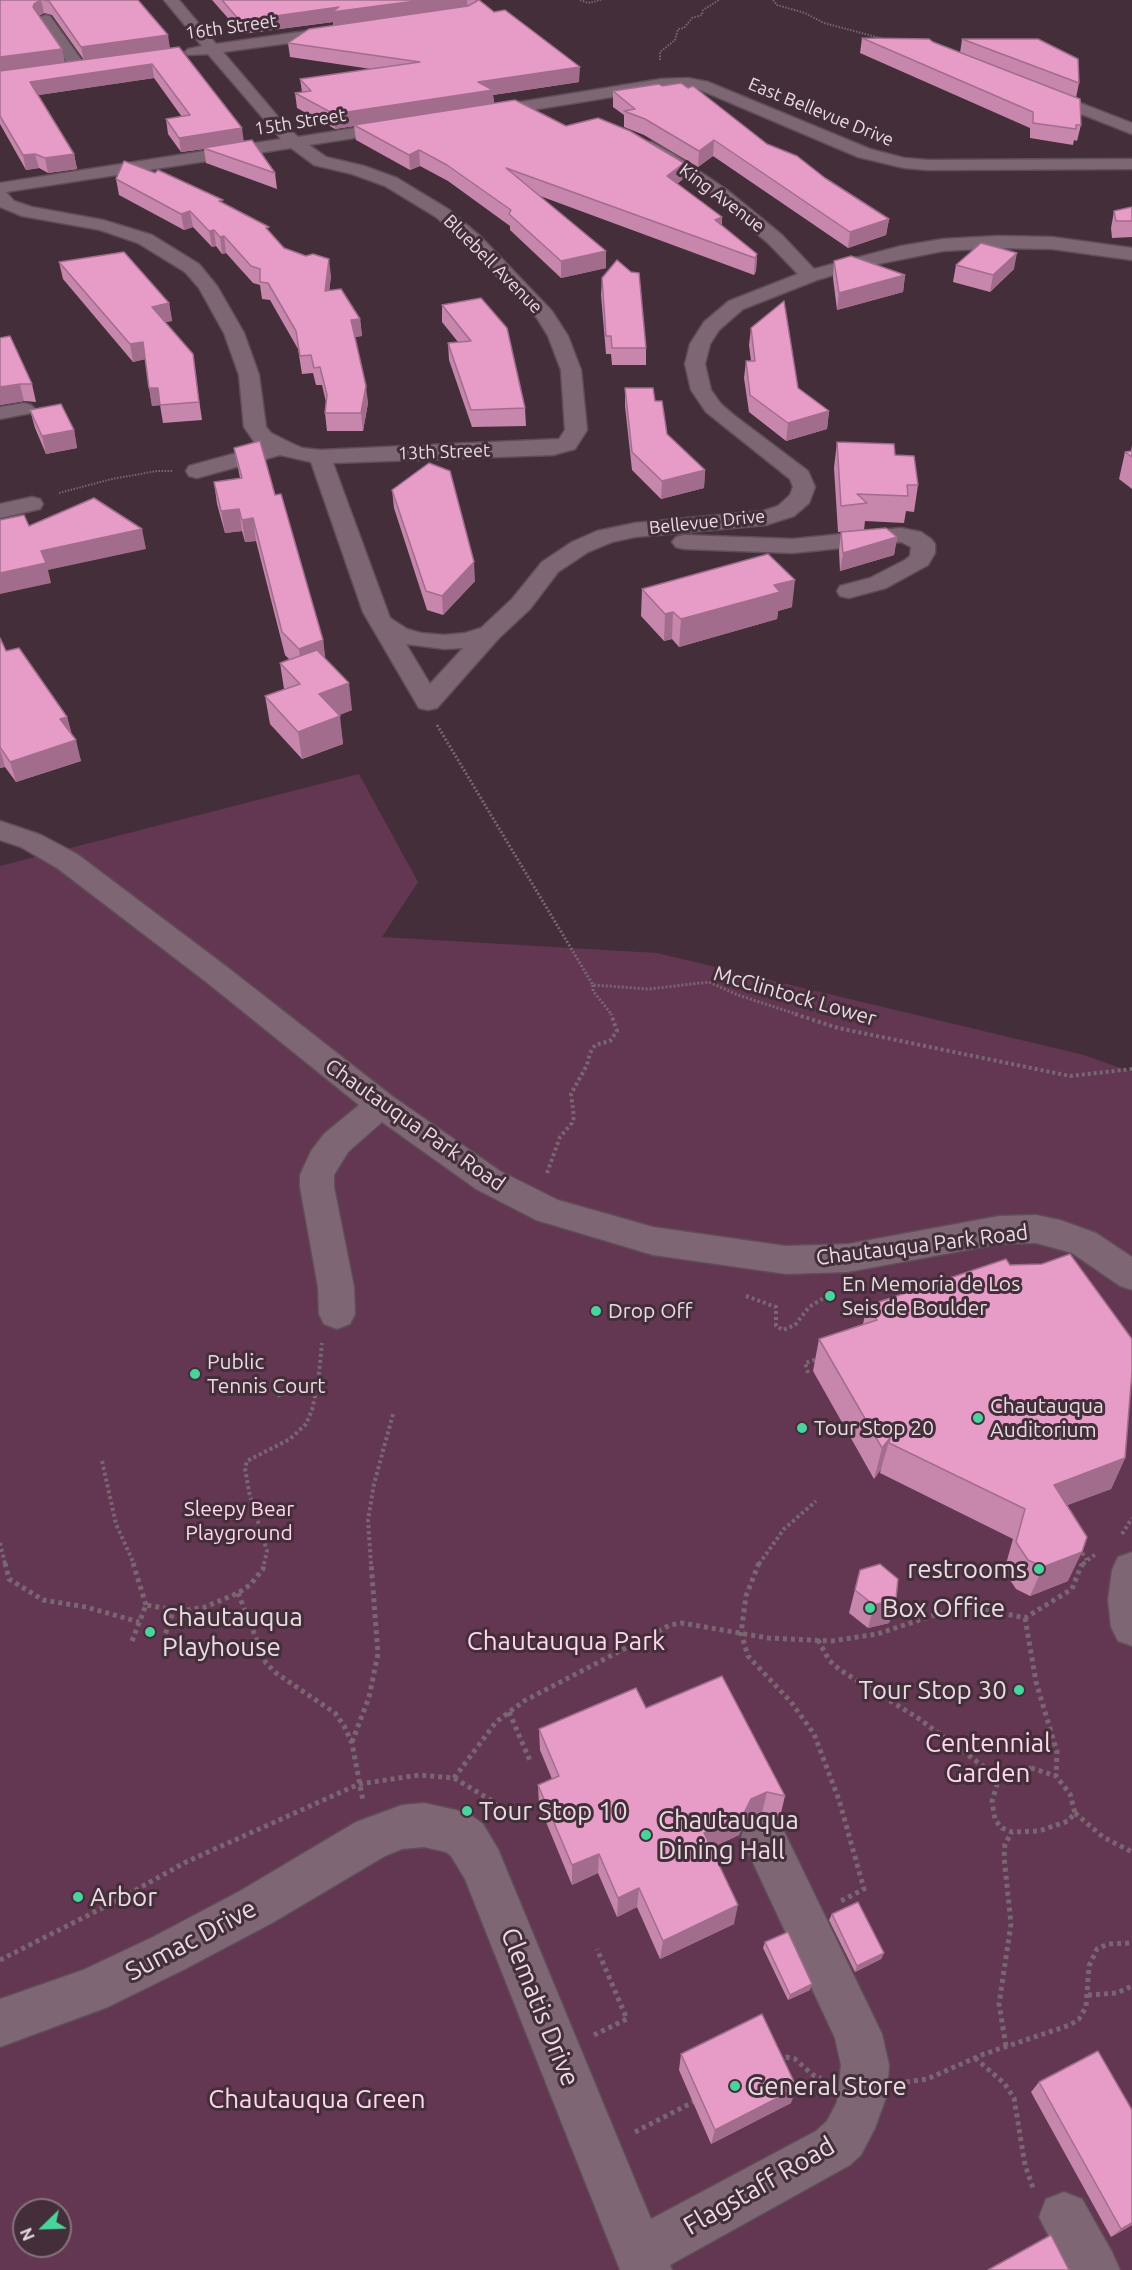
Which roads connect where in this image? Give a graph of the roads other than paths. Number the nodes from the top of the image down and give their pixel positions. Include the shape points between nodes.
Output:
1 (171, 0) edge
2 (45, 19) edge
3 (352, 30) edge
4 (212, 49) junction
5 (179, 54) edge
6 (56, 71) edge
7 (1023, 86) edge
8 (559, 101) junction
9 (467, 116) edge
10 (579, 117) dead end
11 (421, 123) edge
12 (1132, 129) edge
13 (627, 137) edge
14 (294, 142) junction
15 (1128, 162) edge
16 (0, 188) edge
17 (0, 196) edge
18 (1132, 254) edge
19 (810, 276) junction
20 (24, 409) dead end
21 (0, 413) edge
22 (567, 444) joint
23 (281, 447) junction
24 (320, 457) junction
25 (197, 471) road end
26 (32, 504) road end
27 (0, 511) edge
28 (635, 530) junction
29 (849, 591) dead end
30 (380, 622) junction
31 (490, 633) junction
32 (0, 830) edge
33 (381, 1105) junction
34 (1132, 1276) edge
35 (330, 1328) road end
36 (1132, 1570) edge
37 (1132, 1627) edge
38 (763, 1837) dead end
39 (372, 1838) joint
40 (0, 2023) edge
41 (1064, 2217) road end
42 (643, 2262) edge
43 (1094, 2270) edge

1 - 4 street, Bluebell Avenue
2 - 6 street via 84,67
3 - 4 street, 16th Street
4 - 5 street, 16th Street
4 - 14 street, Bluebell Avenue
7 - 12 street
8 - 9 street
8 - 10 street
8 - 15 street, East Bellevue Drive via 678,82 702,85 864,153 893,161 928,165
11 - 14 street, 15th Street
13 - 19 street, King Avenue via 668,158 721,194 775,239
14 - 16 street, 15th Street
14 - 22 street, Bluebell Avenue via 320,161 391,182 442,213 474,240 545,315 571,370 576,430
17 - 23 street via 8,205 28,212 103,225 145,239 192,268 234,333 249,375 255,427 263,438
18 - 19 street, Bellevue Drive via 1053,243 965,244 901,252
19 - 28 street, Bellevue Drive via 736,305 711,326 700,344 695,364 700,390 713,408 800,476 804,487 801,498 786,511 766,518
20 - 21 street
22 - 24 street, 13th Street via 553,448
23 - 24 street, 13th Street
23 - 25 street
24 - 30 street
26 - 27 street
28 - 29 street via 663,540 724,544 793,546 902,535 922,544 920,560 913,565 878,583
28 - 31 street, Bellevue Drive via 605,536 558,560
30 - 31 street, Bellevue Drive via 398,634 420,640 468,640
30 - 31 street via 428,702
32 - 33 street, Chautauqua Park Road via 43,846 84,873
33 - 34 street, Chautauqua Park Road via 479,1174 532,1203 577,1221 653,1241 786,1260 848,1258 999,1230 1036,1229 1084,1243
33 - 35 street via 336,1143 317,1175 336,1287
36 - 37 street via 1128,1600
38 - 42 street, Flagstaff Road via 852,2019 863,2050 865,2082 858,2111 851,2127 832,2148
39 - 40 street, Sumac Drive via 256,1907 149,1963 57,2004
39 - 42 street, Clematis Drive via 402,1827 424,1825 456,1832 467,1840 482,1865
41 - 43 street

